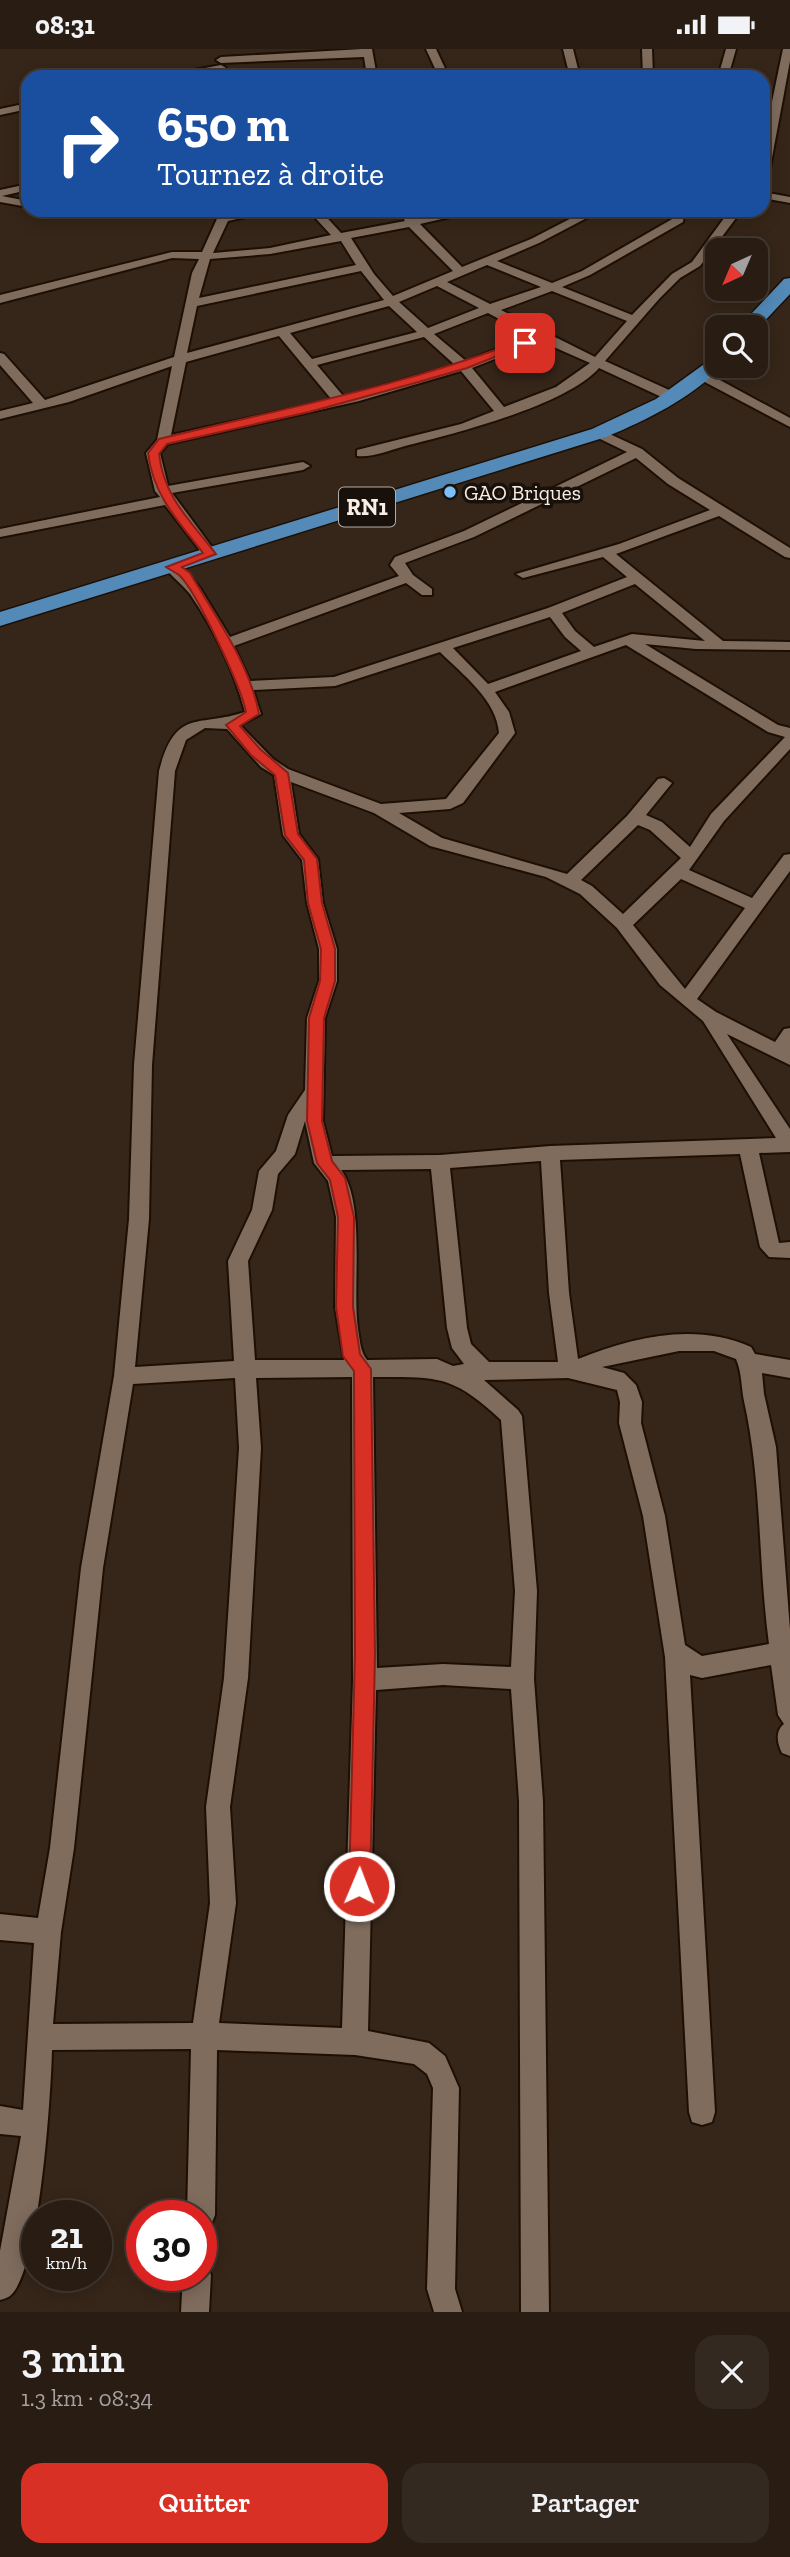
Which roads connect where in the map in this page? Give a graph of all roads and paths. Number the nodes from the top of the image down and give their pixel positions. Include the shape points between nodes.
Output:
1 (431, 49) edge
2 (568, 49) edge
3 (647, 49) edge
4 (731, 49) edge
5 (788, 49) edge
6 (368, 52) edge
7 (220, 63) edge
8 (192, 70) edge
9 (371, 70) edge
10 (441, 70) edge
11 (573, 70) edge
12 (648, 70) edge
13 (725, 70) edge
14 (21, 108) edge
15 (0, 112) edge
16 (770, 125) edge
17 (21, 188) edge
18 (0, 193) edge
19 (770, 196) edge
20 (0, 199) edge
21 (790, 200) edge
22 (21, 203) edge
23 (224, 217) edge
24 (321, 217) edge
25 (408, 217) edge
26 (441, 217) edge
27 (581, 217) edge
28 (680, 217) edge
29 (731, 217) edge
30 (412, 223) junction
31 (342, 238) junction
32 (207, 255) junction
33 (486, 261) junction
34 (360, 268) junction
35 (459, 271) junction
36 (437, 281) junction
37 (790, 283) edge
38 (551, 287) junction
39 (0, 299) edge
40 (389, 302) junction
41 (192, 303) junction
42 (490, 308) junction
43 (759, 315) edge
44 (633, 320) junction
45 (282, 331) junction
46 (426, 333) junction
47 (540, 336) junction
48 (0, 358) edge
49 (181, 359) junction
50 (308, 364) junction
51 (597, 364) junction
52 (464, 366) junction
53 (705, 372) edge
54 (725, 378) edge
55 (673, 397) junction
56 (340, 401) junction
57 (42, 405) junction
58 (503, 414) junction
59 (0, 415) edge
60 (790, 423) edge
61 (599, 433) junction
62 (163, 441) junction
63 (362, 453) dead end
64 (637, 453) junction
65 (303, 466) dead end
66 (165, 496) junction
67 (722, 510) junction
68 (0, 533) edge
69 (605, 552) junction
70 (210, 554) junction
71 (790, 554) edge
72 (172, 567) junction
73 (523, 574) dead end
74 (638, 578) junction
75 (408, 579) junction
76 (427, 592) dead end
77 (553, 611) junction
78 (0, 619) edge
79 (628, 639) junction
80 (225, 643) junction
81 (718, 644) junction
82 (442, 646) junction
83 (790, 646) edge
84 (590, 651) junction
85 (244, 686) junction
86 (486, 690) junction
87 (232, 725) junction
88 (790, 733) edge
89 (790, 740) edge
90 (282, 773) junction
91 (664, 783) dead end
92 (380, 809) junction
93 (633, 820) junction
94 (690, 856) junction
95 (790, 859) edge
96 (679, 872) junction
97 (570, 881) junction
98 (756, 906) junction
99 (624, 925) junction
100 (686, 1000) junction
101 (710, 1017) junction
102 (790, 1034) edge
103 (784, 1055) edge
104 (314, 1092) junction
105 (790, 1145) edge
106 (748, 1147) junction
107 (550, 1153) junction
108 (324, 1163) junction
109 (440, 1163) junction
110 (790, 1250) edge
111 (749, 1363) junction
112 (246, 1369) junction
113 (362, 1369) junction
114 (790, 1369) edge
115 (482, 1370) junction
116 (569, 1370) junction
117 (454, 1374) junction
118 (124, 1375) junction
119 (781, 1652) junction
120 (677, 1655) junction
121 (522, 1679) junction
122 (365, 1681) junction
123 (789, 1701) edge
124 (790, 1733) edge
125 (790, 1745) edge
126 (0, 1927) edge
127 (48, 1932) junction
128 (204, 2036) junction
129 (39, 2037) junction
130 (355, 2042) junction
131 (702, 2112) dead end
132 (0, 2120) edge
133 (36, 2125) junction
134 (201, 2200) edge
135 (0, 2286) edge
136 (196, 2291) edge
137 (195, 2312) edge
138 (448, 2312) edge
139 (535, 2312) edge

1 - 10 street
2 - 11 street
3 - 12 street
4 - 13 street
5 - 16 street
6 - 7 street
6 - 9 street
7 - 8 street
14 - 15 street
17 - 18 street
19 - 21 street
20 - 22 street
23 - 32 street
24 - 31 street
25 - 30 street
26 - 30 street
27 - 33 street
28 - 38 street via 586,273
29 - 44 street via 696,264 676,277
30 - 31 street
30 - 35 street
31 - 32 street via 270,251
31 - 34 street
32 - 39 street via 172,255
32 - 41 street
33 - 35 street
33 - 38 street
34 - 40 street
34 - 41 street
35 - 36 street
36 - 40 street
36 - 42 street
37 - 43 highway
38 - 42 street
38 - 44 street
40 - 45 street
40 - 46 street
41 - 49 street
42 - 46 street
42 - 47 street
44 - 51 street
45 - 49 street
45 - 50 street
46 - 50 street
46 - 52 street
47 - 51 street
47 - 52 street
48 - 57 street
49 - 57 street
49 - 62 street
50 - 56 street
51 - 55 street
51 - 58 street via 560,390
52 - 56 street
52 - 58 street
53 - 55 highway, RN1
54 - 60 street
55 - 61 highway, RN1
56 - 62 street
57 - 59 street
58 - 63 street via 435,437
61 - 64 street
61 - 70 highway, RN1
62 - 66 street via 153,453
64 - 67 street
64 - 75 street via 469,534 400,560 397,565
65 - 66 street
66 - 68 street
66 - 70 street
67 - 69 street
67 - 71 street
69 - 73 street
69 - 74 street
70 - 72 highway, RN1
72 - 78 highway, RN1
72 - 80 street via 184,573
74 - 77 street
74 - 81 street
75 - 76 street
75 - 80 street
77 - 82 street
77 - 84 street
79 - 81 street
79 - 84 street
79 - 88 street via 773,729
80 - 85 street
81 - 83 street
82 - 85 street via 335,681
82 - 86 street
84 - 86 street
85 - 87 street via 253,714
86 - 92 street via 505,719 507,733 457,799 440,805
87 - 90 street
87 - 118 street via 216,722 182,733 173,744 167,771 143,1065 139,1219
89 - 94 street via 755,774
90 - 92 street
90 - 104 street via 292,835 310,859 315,903 328,949 327,981 316,1018
91 - 93 street
92 - 97 street via 436,842
93 - 94 street via 655,825
93 - 97 street
94 - 96 street
95 - 98 street
96 - 98 street
96 - 99 street
97 - 99 street
98 - 100 street
99 - 100 street
100 - 101 street
101 - 103 street
101 - 105 street via 726,1051
102 - 103 street
104 - 108 street via 316,1137
104 - 112 street via 297,1115 285,1154 269,1171 262,1210 238,1261
105 - 106 street
106 - 107 street
106 - 110 street via 770,1247
107 - 109 street
107 - 116 street
108 - 109 street
108 - 113 street via 337,1178 346,1217 345,1307 352,1356
109 - 115 street via 457,1328 462,1348
111 - 114 street
111 - 116 street via 744,1353 729,1347 667,1344
111 - 119 street via 765,1447
112 - 113 street
112 - 118 street
112 - 128 street via 250,1448 236,1678 217,1821 222,1922
113 - 117 street via 437,1369
113 - 122 street
115 - 116 street
115 - 117 street
116 - 120 street via 617,1379 626,1385
117 - 121 street via 481,1388 511,1416 526,1591
118 - 127 street via 92,1568
119 - 120 street via 702,1667
119 - 123 street
120 - 131 street
121 - 122 street via 431,1673
121 - 139 street via 531,1801
122 - 130 street
124 - 125 street
126 - 127 street
127 - 129 street
128 - 129 street
128 - 130 street
128 - 134 street
129 - 133 street
130 - 138 street via 420,2052 444,2078 441,2289
132 - 133 street
133 - 135 street via 19,2231 9,2271
136 - 137 street

